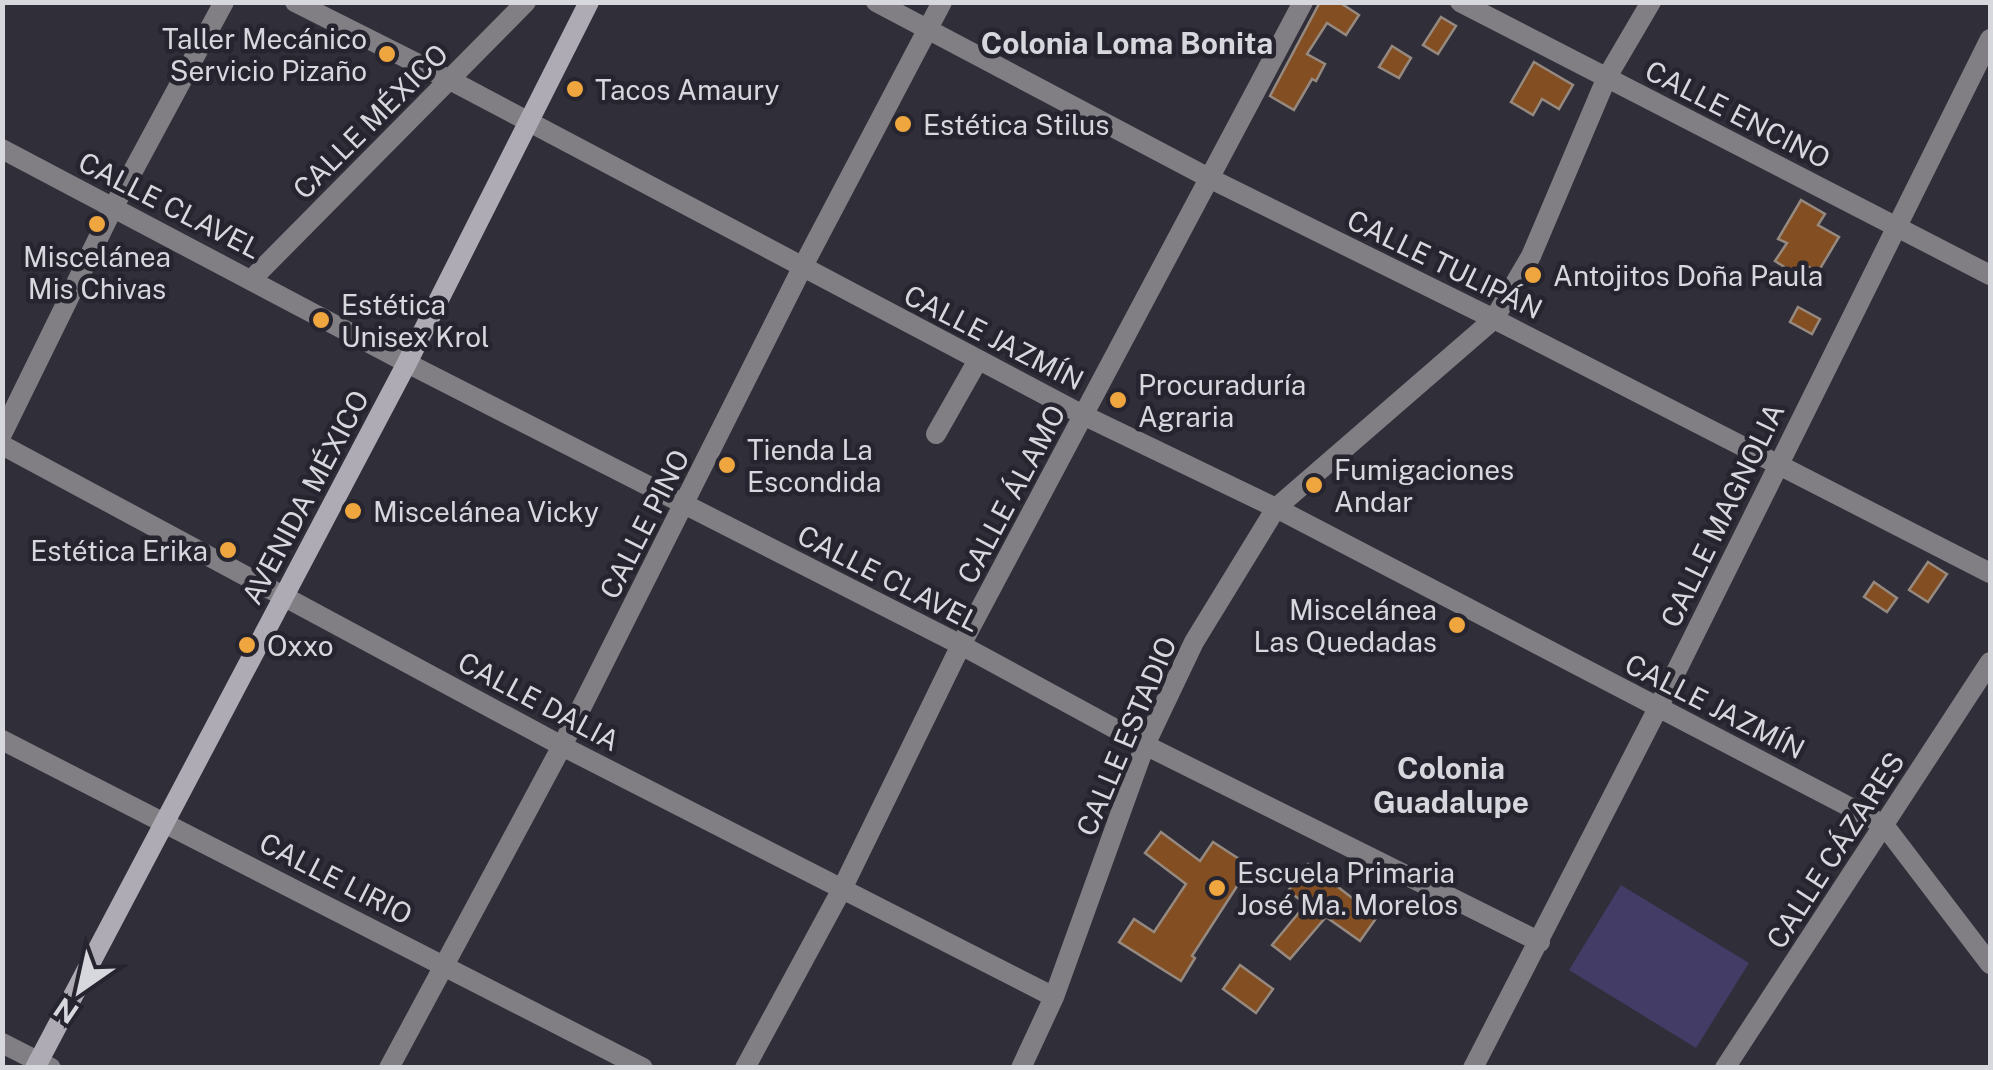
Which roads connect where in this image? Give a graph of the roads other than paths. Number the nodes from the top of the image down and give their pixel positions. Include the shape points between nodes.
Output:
1 (224, 2) edge
2 (296, 2) edge
3 (526, 2) edge
4 (589, 2) edge
5 (876, 2) edge
6 (942, 2) edge
7 (1303, 2) edge
8 (1460, 2) edge
9 (1651, 2) edge
10 (928, 29) junction
11 (1990, 39) edge
12 (1607, 77) junction
13 (450, 80) junction
14 (530, 123) junction
15 (2, 149) edge
16 (1209, 178) junction
17 (113, 208) junction
18 (1898, 227) junction
19 (802, 268) junction
20 (1990, 275) edge
21 (252, 279) junction
22 (1494, 319) junction
23 (978, 360) junction
24 (407, 363) junction
25 (1085, 416) junction
26 (2, 434) edge
27 (936, 434) dead end
28 (2, 445) edge
29 (1778, 462) junction
30 (684, 506) junction
31 (1276, 508) junction
32 (1990, 573) edge
33 (284, 594) junction
34 (961, 645) junction
35 (1990, 662) edge
36 (1658, 708) junction
37 (2, 740) edge
38 (562, 746) junction
39 (1146, 746) junction
40 (164, 822) junction
41 (1884, 825) junction
42 (842, 889) junction
43 (1540, 942) junction
44 (442, 964) junction
45 (1990, 964) edge
46 (1054, 996) junction
47 (2, 1044) edge
48 (41, 1066) edge
49 (1025, 1066) edge
50 (1728, 1066) edge
51 (389, 1068) edge
52 (643, 1068) edge
53 (745, 1068) edge
54 (1473, 1068) edge

1 - 17 street
2 - 13 street, CALLE JAZMÍN
3 - 13 street, CALLE MÉXICO
4 - 14 street, AVENIDA MÉXICO
5 - 10 street, CALLE TULIPÁN
6 - 10 street, CALLE PINO
7 - 16 street, CALLE ÁLAMO
8 - 12 street, CALLE ENCINO
9 - 12 street, CALLE ESTADIO
10 - 16 street, CALLE TULIPÁN
10 - 19 street, CALLE PINO
11 - 18 street, CALLE MAGNOLIA
12 - 18 street, CALLE ENCINO
12 - 22 street, CALLE ESTADIO via 1531,256
13 - 14 street, CALLE JAZMÍN
13 - 21 street, CALLE MÉXICO
14 - 19 street, CALLE JAZMÍN
14 - 24 street, AVENIDA MÉXICO
15 - 17 street, CALLE CLAVEL
16 - 22 street, CALLE TULIPÁN
16 - 25 street, CALLE ÁLAMO
17 - 21 street, CALLE CLAVEL
17 - 26 street
18 - 20 street, CALLE ENCINO
18 - 29 street, CALLE MAGNOLIA
19 - 23 street, CALLE JAZMÍN
19 - 30 street, CALLE PINO
21 - 24 street, CALLE CLAVEL
22 - 29 street, CALLE TULIPÁN
22 - 31 street, CALLE ESTADIO
23 - 25 street, CALLE JAZMÍN
23 - 27 street
24 - 30 street, CALLE CLAVEL
24 - 33 street, AVENIDA MÉXICO
25 - 31 street, CALLE JAZMÍN
25 - 34 street, CALLE ÁLAMO
28 - 33 street, CALLE DALIA
29 - 32 street, CALLE TULIPÁN
29 - 36 street, CALLE MAGNOLIA
30 - 34 street, CALLE CLAVEL
30 - 38 street, CALLE PINO
31 - 36 street, CALLE JAZMÍN
31 - 39 street, CALLE ESTADIO via 1194,642
33 - 38 street, CALLE DALIA
33 - 40 street, AVENIDA MÉXICO
34 - 39 street, CALLE CLAVEL
34 - 42 street, CALLE ÁLAMO
35 - 41 street, CALLE CÁZARES
36 - 41 street, CALLE JAZMÍN
36 - 43 street, CALLE MAGNOLIA
37 - 40 street, CALLE LIRIO
38 - 42 street, CALLE DALIA
38 - 44 street, CALLE PINO
39 - 43 street, CALLE CLAVEL
39 - 46 street, CALLE ESTADIO
40 - 44 street, CALLE LIRIO
40 - 48 street, AVENIDA MÉXICO
41 - 45 street
41 - 50 street, CALLE CÁZARES
42 - 46 street, CALLE DALIA
42 - 53 street, CALLE ÁLAMO
43 - 54 street, CALLE MAGNOLIA
44 - 51 street, CALLE PINO
44 - 52 street, CALLE LIRIO
46 - 49 street, CALLE ESTADIO
47 - 48 street

